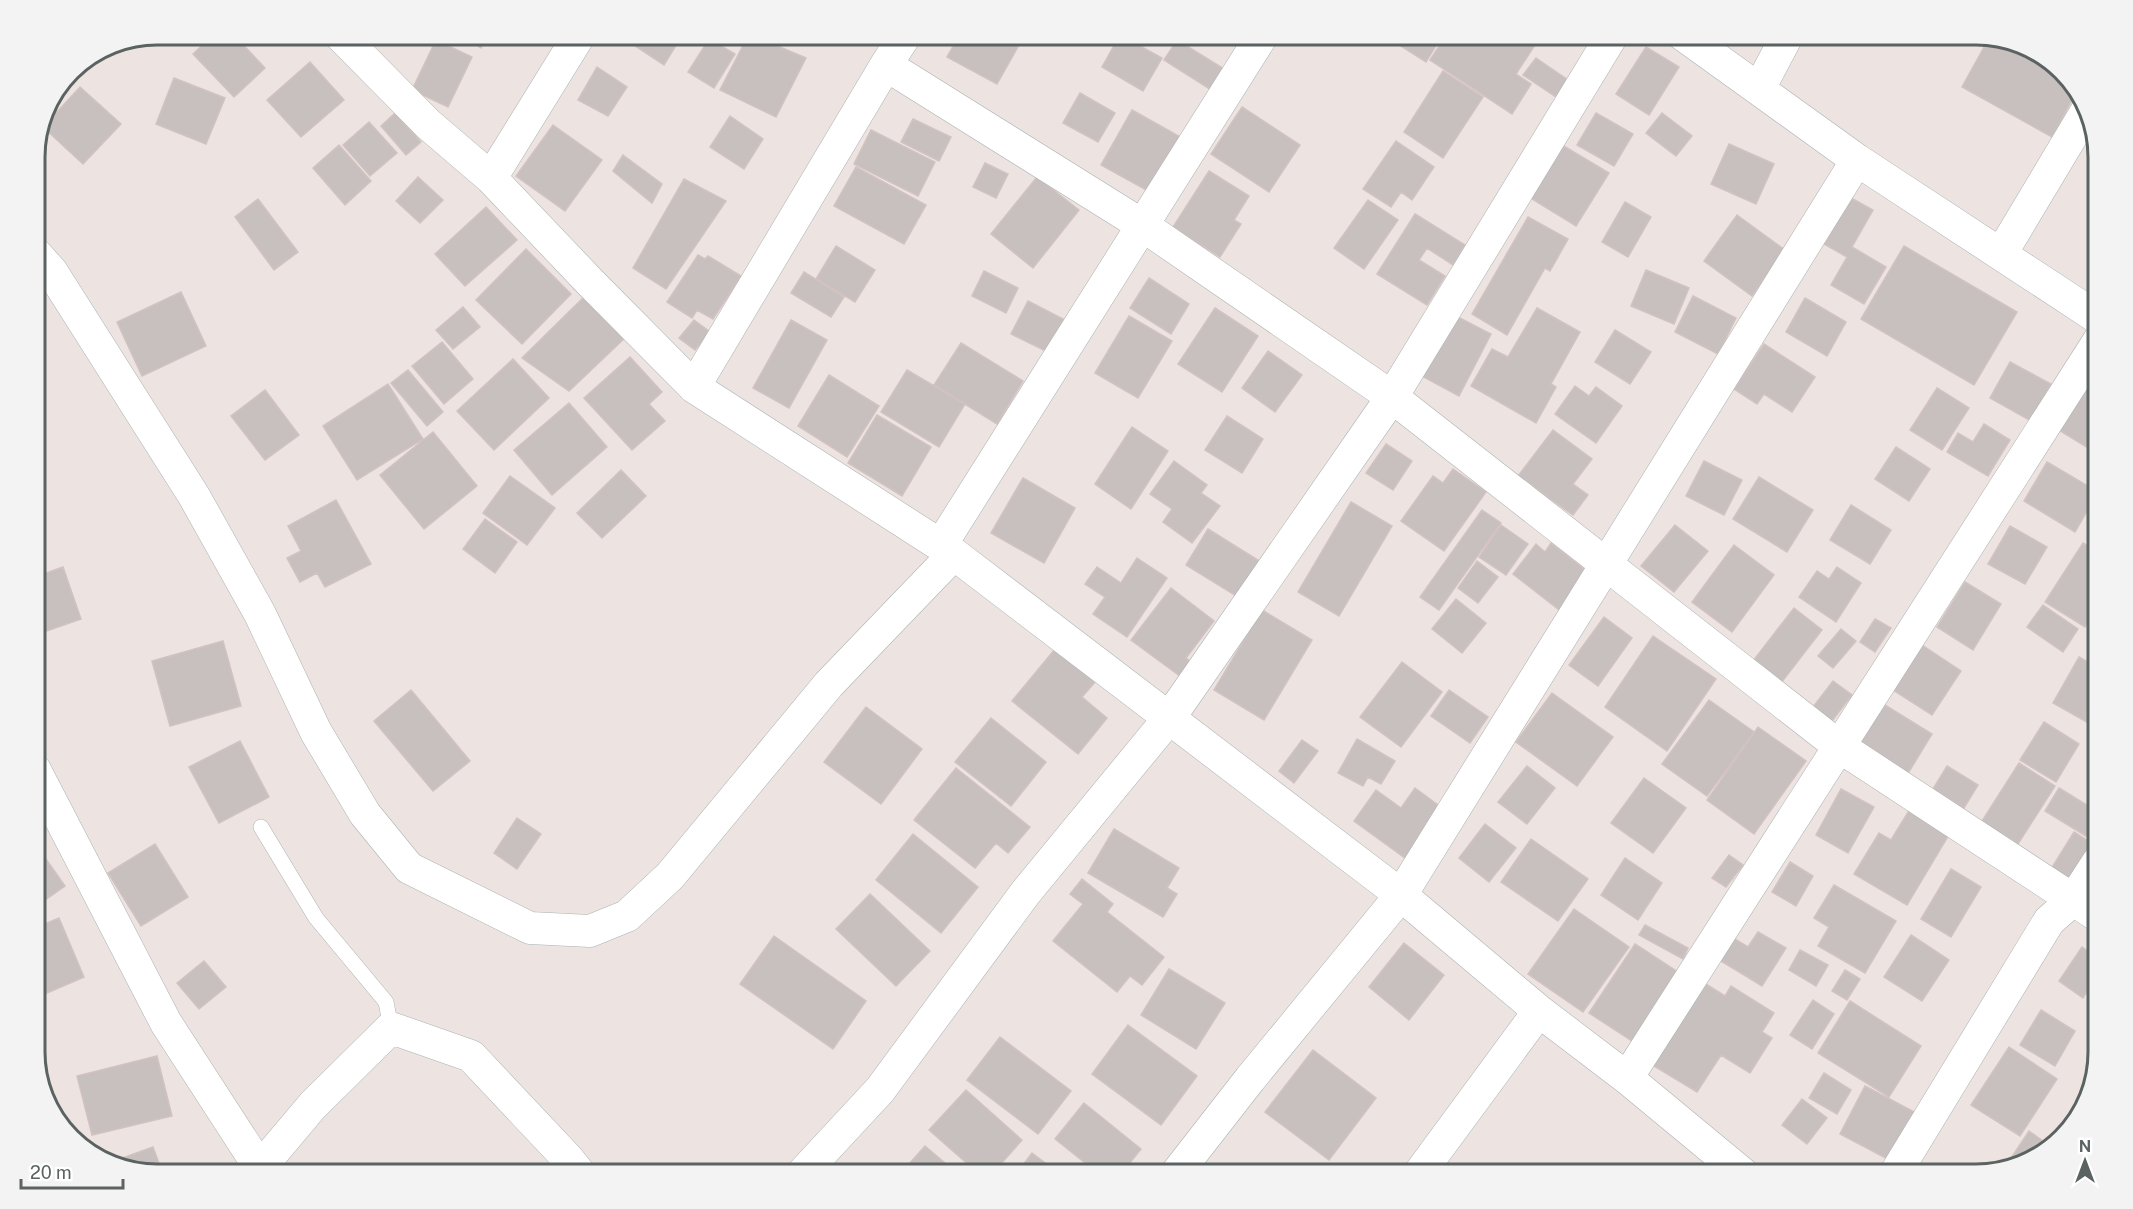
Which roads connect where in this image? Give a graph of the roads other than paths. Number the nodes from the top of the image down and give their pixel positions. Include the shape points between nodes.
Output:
1 (350, 45) edge
2 (573, 45) edge
3 (899, 45) edge
4 (1256, 45) edge
5 (1606, 45) edge
6 (1697, 45) edge
7 (1782, 45) edge
8 (886, 65) junction
9 (1759, 89) junction
10 (2081, 120) edge
11 (1857, 160) junction
12 (491, 178) junction
13 (1142, 225) junction
14 (2001, 254) junction
15 (45, 264) edge
16 (2088, 311) edge
17 (2088, 358) edge
18 (694, 387) junction
19 (1392, 397) junction
20 (948, 550) junction
21 (1606, 564) junction
22 (1170, 717) junction
23 (1840, 747) junction
24 (45, 789) edge
25 (261, 827) dead end
26 (1401, 895) junction
27 (2086, 908) edge
28 (1539, 1011) junction
29 (391, 1028) junction
30 (1627, 1078) junction
31 (258, 1164) edge
32 (268, 1164) edge
33 (572, 1164) edge
34 (811, 1164) edge
35 (1184, 1164) edge
36 (1426, 1164) edge
37 (1731, 1164) edge
38 (1901, 1164) edge

1 - 12 street via 428,124
2 - 12 street
3 - 8 street
4 - 13 street
5 - 19 street
6 - 9 street
7 - 9 street
8 - 13 street
8 - 18 street
9 - 11 street
10 - 14 street
11 - 14 street
11 - 21 street
12 - 18 street
13 - 19 street
13 - 20 street
14 - 16 street
15 - 20 street via 194,496 260,614 316,732 365,814 409,868 530,928 590,931 627,916 670,876 829,684
17 - 23 street
18 - 20 street
19 - 21 street
19 - 22 street
20 - 22 street
21 - 23 street
21 - 26 street
22 - 26 street
22 - 34 street via 1026,892 880,1090
23 - 27 street
23 - 30 street
24 - 31 street via 166,1023
25 - 29 lane via 316,918 386,1002
26 - 28 street
26 - 35 street
27 - 38 street via 2049,921
28 - 30 street
28 - 36 street
29 - 32 street via 313,1105
29 - 33 street via 471,1056
30 - 37 street

